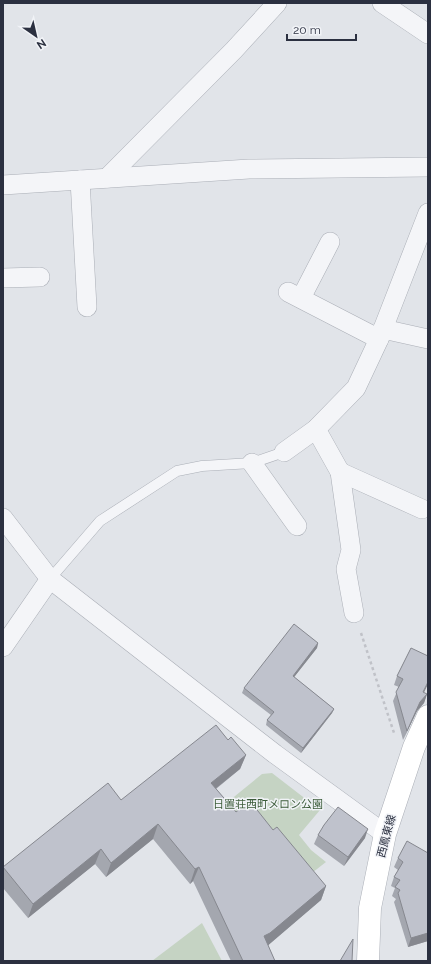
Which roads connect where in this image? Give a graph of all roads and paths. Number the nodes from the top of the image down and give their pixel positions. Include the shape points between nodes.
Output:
1 (277, 3) edge
2 (382, 3) edge
3 (428, 34) edge
4 (428, 167) edge
5 (107, 178) junction
6 (80, 180) junction
7 (3, 185) edge
8 (428, 213) edge
9 (330, 242) dead end
10 (40, 277) dead end
11 (3, 278) edge
12 (87, 306) dead end
13 (381, 334) junction
14 (428, 340) edge
15 (316, 429) junction
16 (284, 452) joint
17 (252, 463) junction
18 (340, 472) junction
19 (422, 508) dead end
20 (3, 518) edge
21 (297, 526) dead end
22 (50, 579) junction
23 (354, 613) joint
24 (3, 647) edge
25 (384, 702) dead end
26 (428, 716) edge
27 (385, 834) junction
28 (368, 961) edge

1 - 5 street
2 - 3 street
4 - 5 street via 249,169
5 - 6 street
6 - 7 street
6 - 12 street
8 - 13 street
9 - 13 street via 295,295
10 - 11 street
13 - 14 street
13 - 15 street via 356,388
15 - 16 street
15 - 18 street
16 - 17 lane
17 - 21 street
17 - 22 lane via 202,466 177,471 100,521
18 - 19 street
18 - 23 street via 351,550 346,569
20 - 22 street
22 - 24 street
22 - 27 street via 275,754
23 - 25 path
26 - 27 main road, 西鳳東線 via 414,747
27 - 28 main road, 西鳳東線 via 370,908

